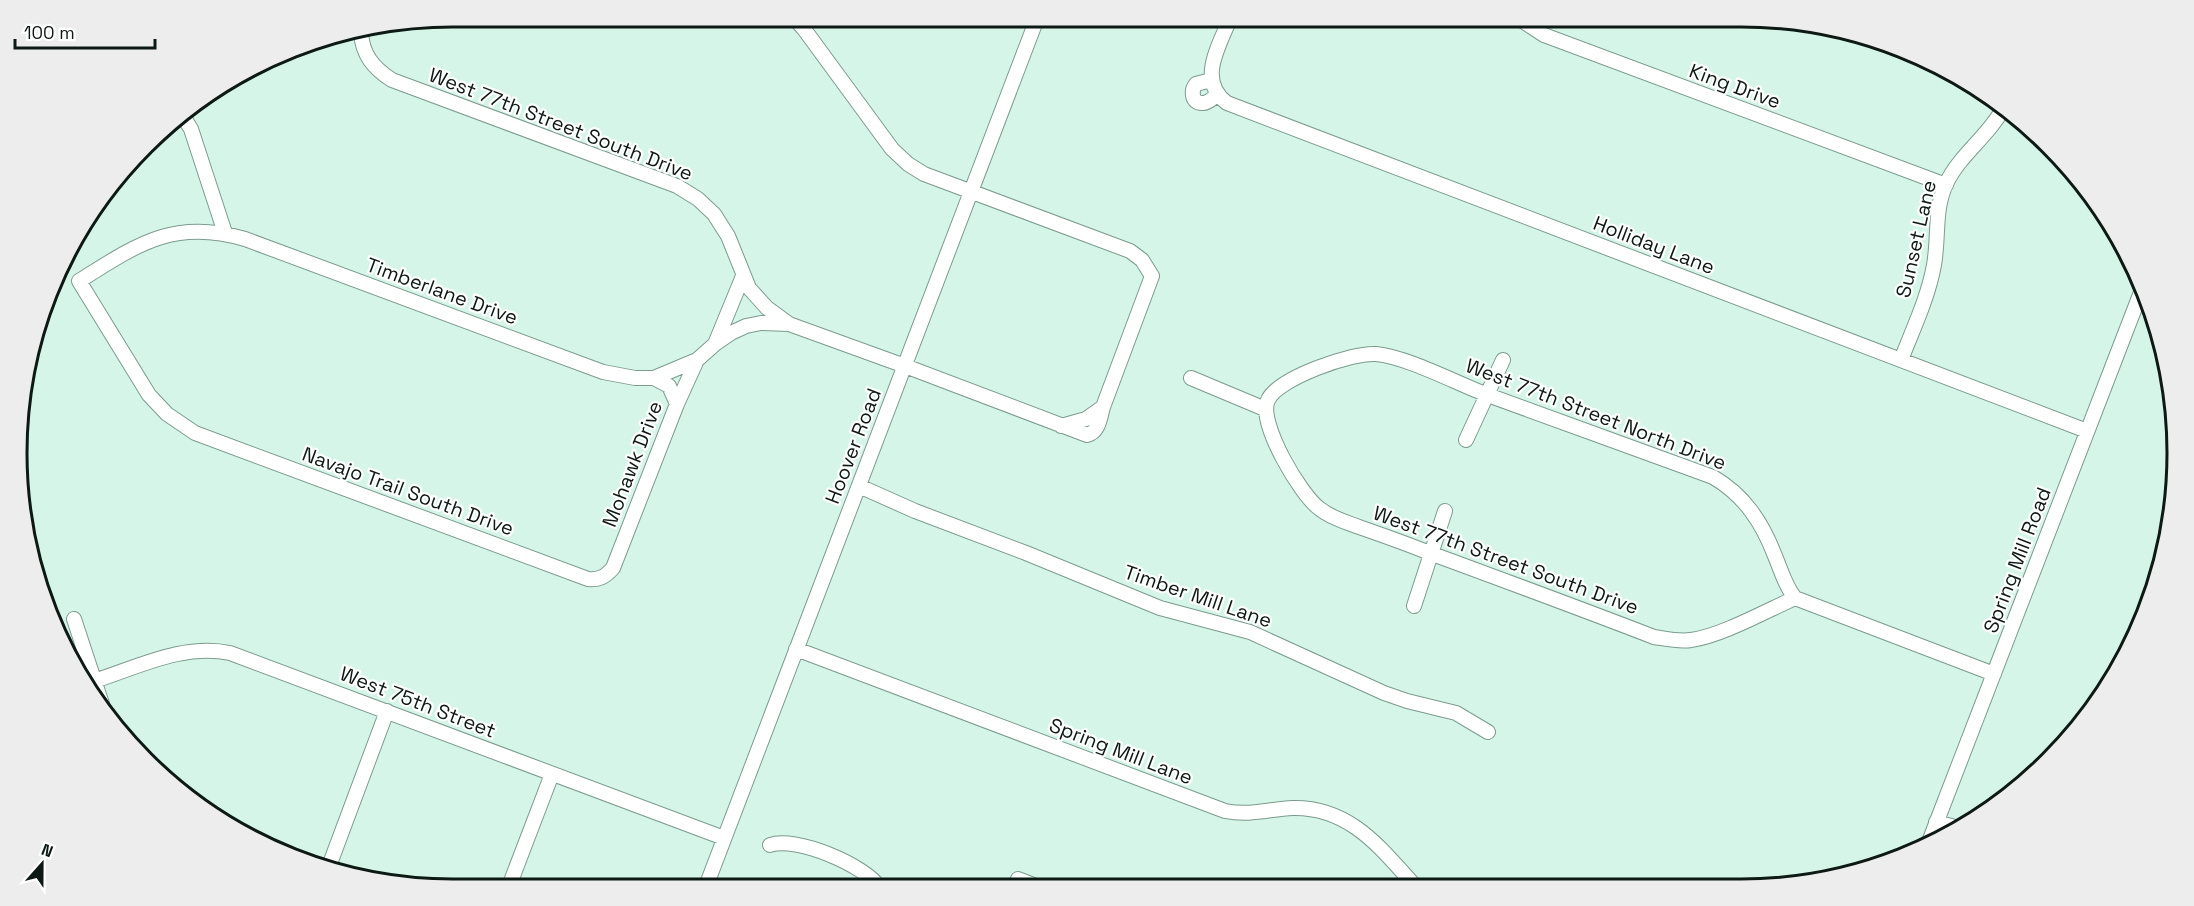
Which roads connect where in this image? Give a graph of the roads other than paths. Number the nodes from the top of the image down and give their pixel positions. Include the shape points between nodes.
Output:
1 (802, 27) edge
2 (1034, 27) edge
3 (1227, 27) edge
4 (1532, 27) edge
5 (361, 37) edge
6 (1214, 88) junction
7 (1999, 114) edge
8 (187, 121) edge
9 (1946, 185) junction
10 (971, 191) junction
11 (225, 233) junction
12 (743, 276) junction
13 (80, 281) joint
14 (2138, 299) edge
15 (789, 324) junction
16 (715, 344) junction
17 (697, 360) junction
18 (1503, 360) dead end
19 (1901, 360) junction
20 (905, 366) junction
21 (654, 378) junction
22 (1191, 378) dead end
23 (1487, 395) junction
24 (677, 404) junction
25 (1266, 406) junction
26 (1103, 407) junction
27 (1061, 426) junction
28 (2087, 431) junction
29 (1466, 440) dead end
30 (859, 486) junction
31 (1445, 511) dead end
32 (1431, 553) junction
33 (600, 579) joint
34 (1795, 598) junction
35 (1414, 606) dead end
36 (74, 619) dead end
37 (796, 649) junction
38 (1994, 674) junction
39 (94, 681) joint
40 (387, 711) junction
41 (1488, 732) dead end
42 (552, 774) junction
43 (1936, 822) junction
44 (1948, 825) edge
45 (1932, 834) edge
46 (724, 838) junction
47 (770, 845) dead end
48 (331, 860) edge
49 (512, 879) edge
50 (709, 879) edge
51 (872, 879) edge
52 (1408, 879) edge

1 - 10 street via 898,156 924,174
2 - 10 street, Hoover Road
3 - 6 street via 1213,64
4 - 9 street, King Drive via 1544,35
5 - 12 street, West 77th Street South Drive via 367,57 392,80 688,192 719,221
6 - 6 street via 1200,82 1192,89 1194,98 1205,103
6 - 19 street, Holliday Lane via 1227,103
7 - 9 street, Sunset Lane via 1957,165
8 - 11 street
9 - 19 street, Sunset Lane via 1937,214 1932,274
10 - 20 street, Hoover Road
10 - 26 street via 1130,251 1142,260 1152,276
11 - 13 street, Timberlane Drive via 194,231 151,240
11 - 21 street, Timberlane Drive via 603,372
12 - 15 street, West 77th Street South Drive via 758,298
12 - 16 street
13 - 33 street, Navajo Trail South Drive via 149,395 177,422 204,436 588,579
14 - 28 street, Spring Mill Road
15 - 16 street, Timberlane Drive via 746,326
15 - 20 street, West 77th Street South Drive
16 - 17 street, Timberlane Drive
17 - 21 street, Timberlane Drive
17 - 24 street, Mohawk Drive
18 - 23 street
19 - 28 street, Holliday Lane
20 - 27 street, West 77th Street South Drive
20 - 30 street, Hoover Road
21 - 24 street via 669,386
22 - 25 street
23 - 25 street, West 77th Street North Drive via 1396,358 1370,354 1353,356 1302,375 1276,390
23 - 29 street
23 - 34 street, West 77th Street North Drive via 1726,484 1744,500 1760,523
24 - 33 street, Mohawk Drive via 613,568
25 - 32 street, West 77th Street South Drive via 1268,426 1296,483 1313,504 1332,517
26 - 27 street via 1086,419
26 - 27 street, West 77th Street South Drive via 1093,433 1087,435
28 - 38 street, Spring Mill Road
30 - 37 street, Hoover Road
30 - 41 street, Timber Mill Lane via 1160,608 1250,632 1384,693 1464,716
31 - 32 street
32 - 34 street, West 77th Street South Drive via 1669,640 1710,635
32 - 35 street
34 - 38 street
36 - 39 street
37 - 46 street, Hoover Road
37 - 52 street, Spring Mill Lane via 1225,811 1254,814 1302,808 1326,813 1367,835
38 - 43 street, Spring Mill Road
39 - 40 street, West 75th Street via 183,652 213,650
40 - 42 street, West 75th Street
40 - 48 street
42 - 46 street, West 75th Street
42 - 49 street
43 - 44 street
43 - 45 street, Spring Mill Road
46 - 50 street, Hoover Road
47 - 51 street via 790,843 807,847 857,867

